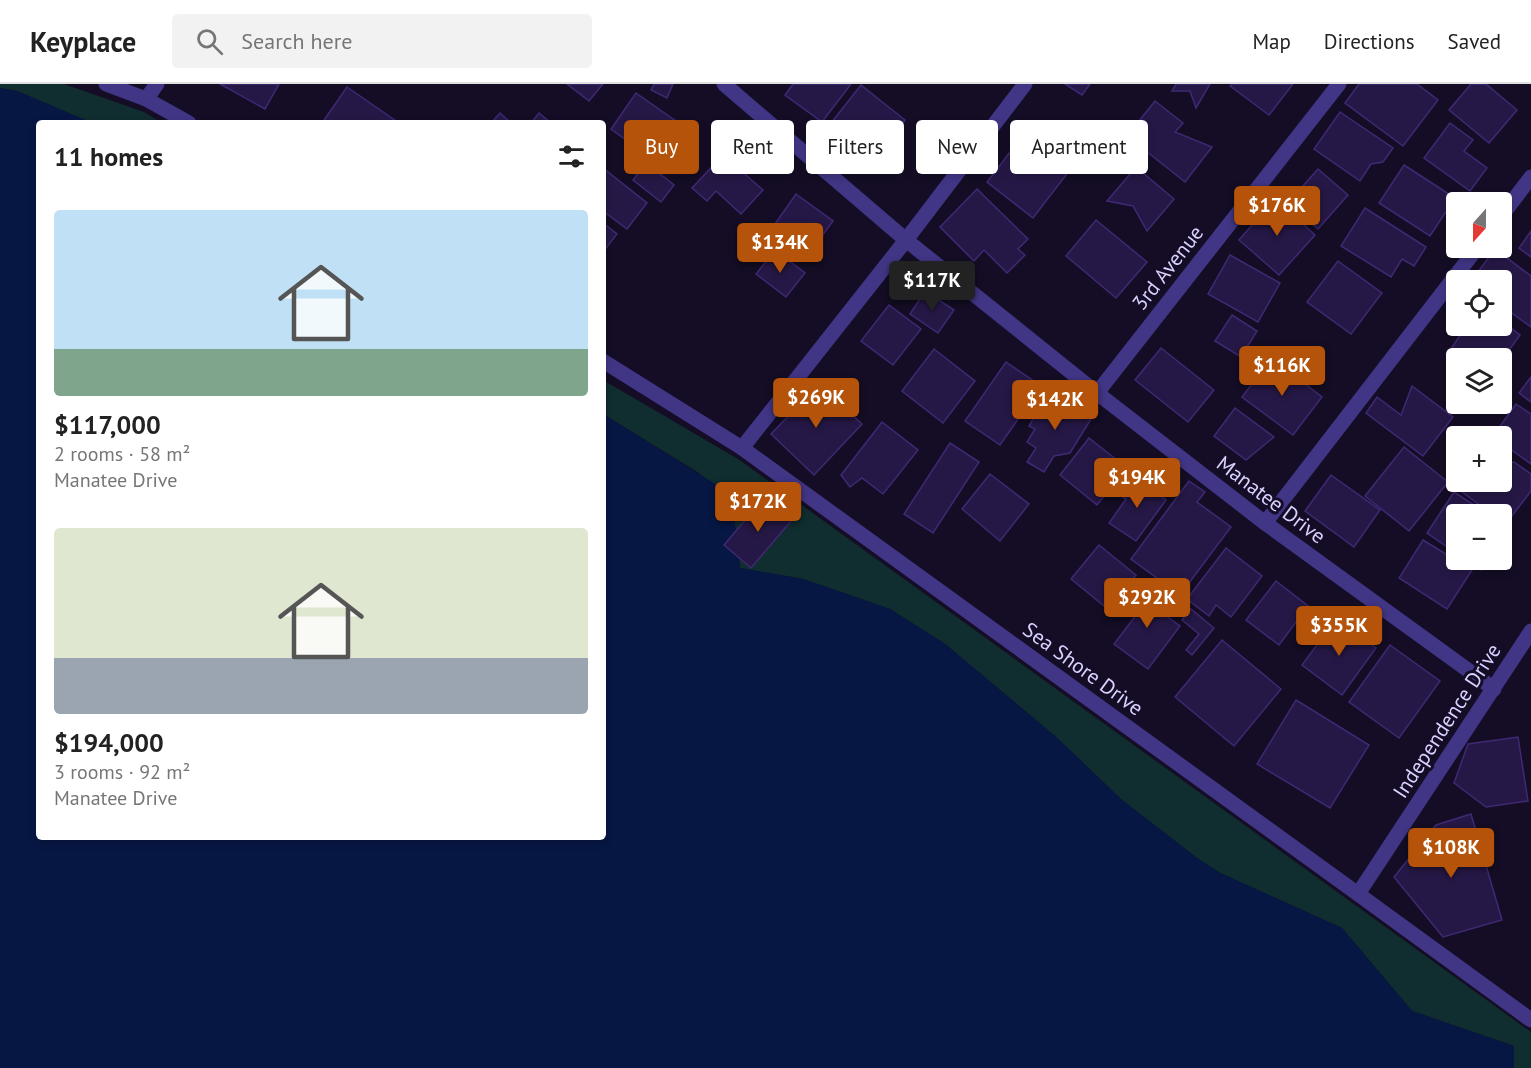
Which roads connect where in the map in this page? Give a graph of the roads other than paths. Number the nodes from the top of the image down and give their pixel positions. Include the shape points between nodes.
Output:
1 (106, 84) edge
2 (157, 84) edge
3 (1025, 84) edge
4 (1339, 84) edge
5 (731, 86) edge
6 (146, 99) junction
7 (184, 120) edge
8 (1531, 177) edge
9 (1512, 202) edge
10 (906, 240) junction
11 (1469, 258) edge
12 (606, 363) edge
13 (1097, 393) junction
14 (742, 448) junction
15 (1265, 523) junction
16 (1531, 631) edge
17 (1494, 689) junction
18 (1358, 894) junction
19 (1531, 1020) edge

1 - 6 street
2 - 6 street
3 - 10 street
4 - 13 street, 3rd Avenue
5 - 10 street, Manatee Drive
6 - 7 street
8 - 9 street
10 - 13 street, Manatee Drive
10 - 14 street
11 - 15 street
12 - 14 street, Sea Shore Drive
13 - 15 street, Manatee Drive
14 - 18 street, Sea Shore Drive
15 - 17 street, Manatee Drive
16 - 17 street, Independence Drive
17 - 18 street, Independence Drive
18 - 19 street, Sea Shore Drive

